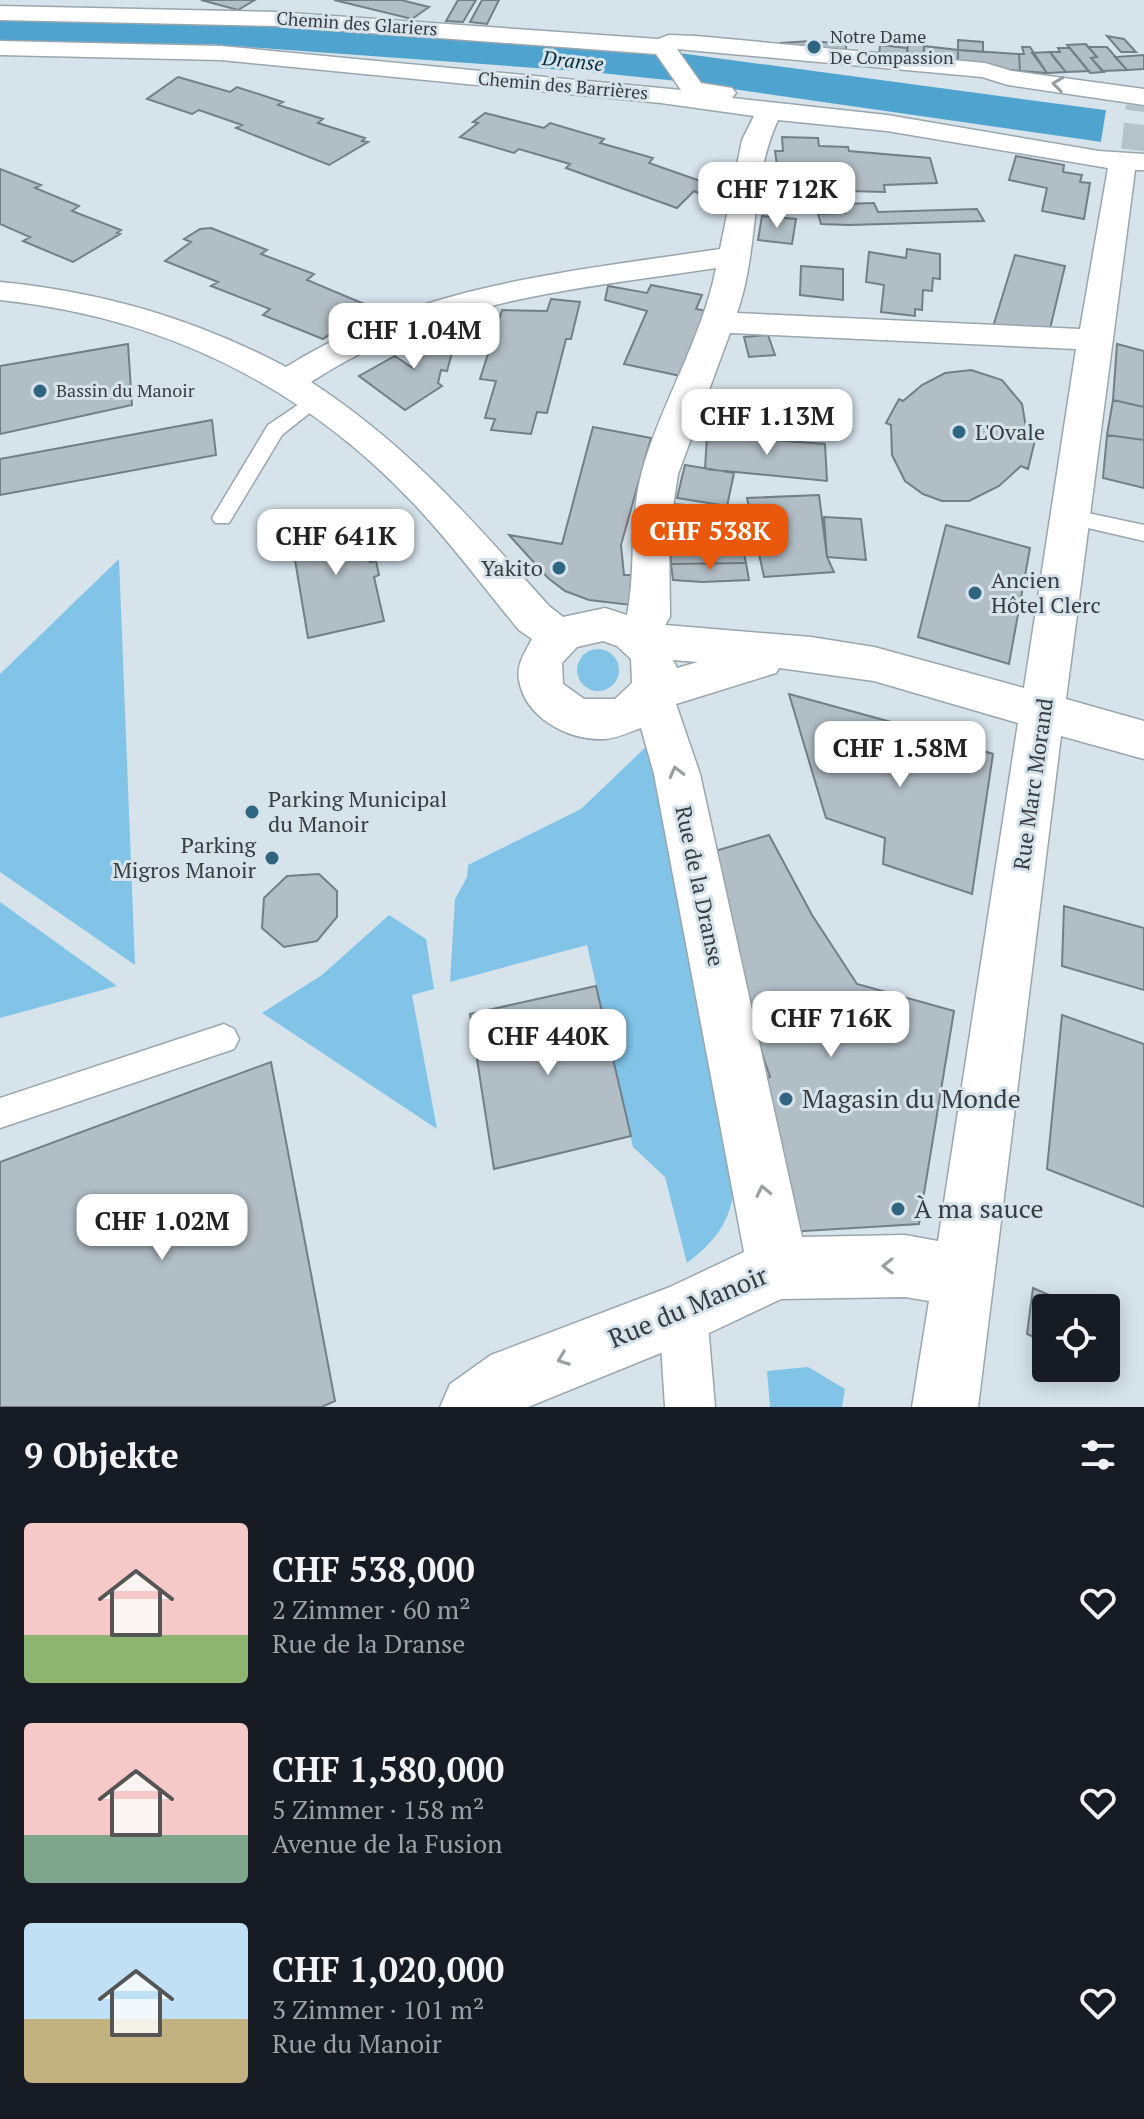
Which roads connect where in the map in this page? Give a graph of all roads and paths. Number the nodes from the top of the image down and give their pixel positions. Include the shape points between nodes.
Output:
1 (0, 13) edge
2 (663, 47) junction
3 (0, 48) edge
4 (1137, 98) edge
5 (769, 111) junction
6 (817, 115) junction
7 (1129, 155) edge
8 (735, 256) junction
9 (0, 291) edge
10 (717, 322) junction
11 (1094, 340) junction
12 (300, 392) junction
13 (1069, 517) junction
14 (222, 518) dead end
15 (1144, 533) edge
16 (558, 636) junction
17 (638, 638) junction
18 (787, 653) junction
19 (650, 696) junction
20 (1043, 709) junction
21 (1144, 740) edge
22 (224, 1039) dead end
23 (0, 1113) edge
24 (778, 1268) junction
25 (965, 1276) junction
26 (683, 1313) junction
27 (473, 1407) edge
28 (690, 1407) edge
29 (945, 1407) edge

1 - 2 street, Chemin des Glariers via 276,19
4 -> 2 street, Chemin des Glariers via 985,70 676,42
2 - 6 street via 693,89 809,108
3 - 5 street, Chemin des Barrières via 221,53 661,95
5 - 6 street, Chemin des Barrières
5 - 8 street via 755,140
6 - 7 street, Chemin des Barrières
7 - 11 street, Rue Marc Morand
8 - 10 street
8 - 12 street via 440,308 368,334
9 - 12 street via 130,313 194,337
10 - 11 street
10 - 17 street via 660,474 650,533 649,617
11 - 13 street, Rue Marc Morand
12 - 14 lane
12 - 16 street via 363,437 426,493 534,618
13 - 15 lane
13 - 20 street, Rue Marc Morand
16 - 17 street via 595,624 625,629
16 - 19 street via 544,653 540,674 547,695 565,711 586,719 608,719 629,713
17 - 18 street
17 - 19 street via 656,666
18 - 19 street
18 - 20 street via 904,670
24 -> 19 street, Rue de la Dranse via 677,774
20 - 21 street
20 - 25 street, Rue Marc Morand
22 - 23 lane
25 -> 24 street, Rue du Manoir via 905,1266
24 - 26 street, Rue du Manoir
25 - 29 street, Rue Marc Morand
26 -> 27 street, Rue du Manoir via 514,1378
26 - 28 street

